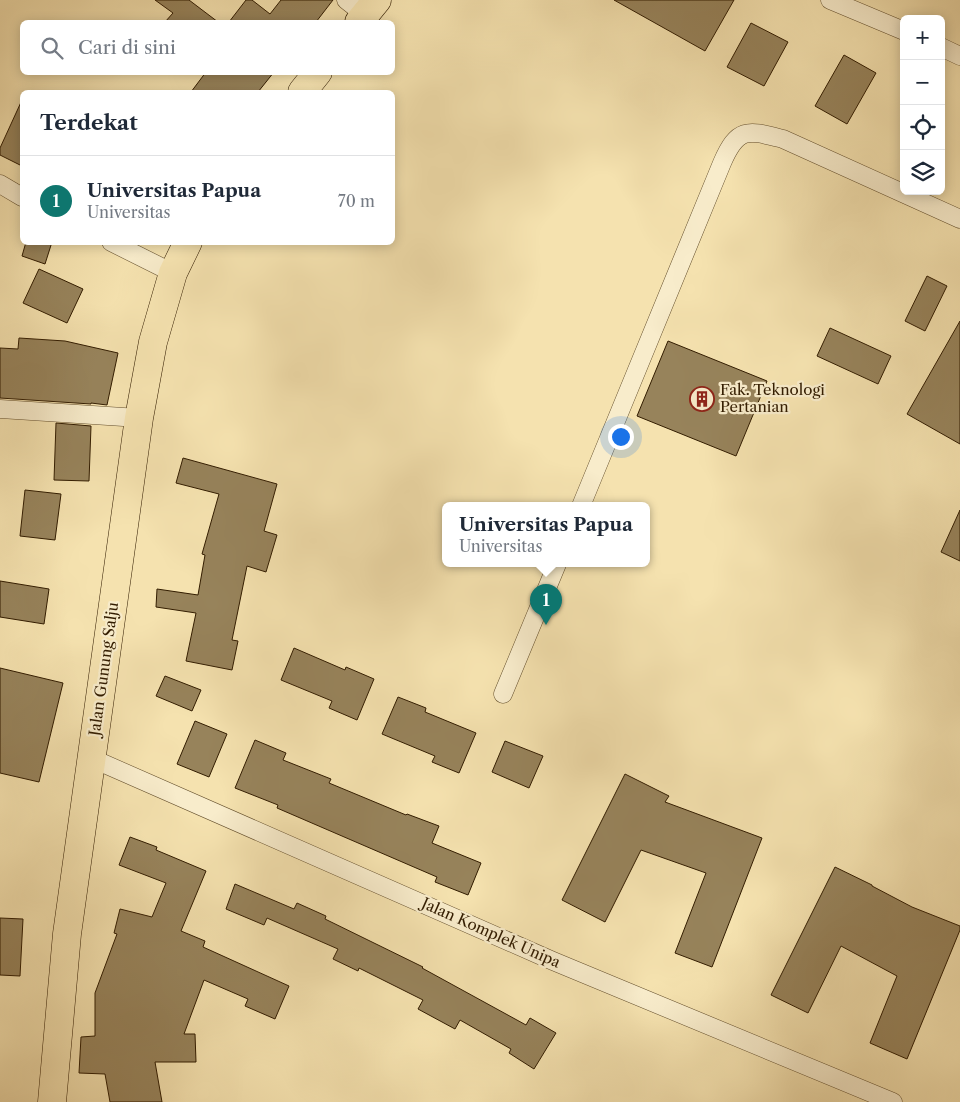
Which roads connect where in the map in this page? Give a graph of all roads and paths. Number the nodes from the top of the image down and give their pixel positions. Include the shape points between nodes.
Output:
1 (830, 0) edge
2 (900, 29) edge
3 (945, 50) edge
4 (960, 56) edge
5 (316, 75) edge
6 (304, 90) edge
7 (0, 184) edge
8 (20, 196) edge
9 (960, 219) edge
10 (117, 245) edge
11 (187, 245) edge
12 (173, 273) junction
13 (0, 409) edge
14 (139, 418) junction
15 (583, 502) edge
16 (556, 567) edge
17 (503, 694) dead end
18 (91, 758) junction
19 (52, 1102) edge
20 (893, 1102) edge

1 - 2 street
3 - 4 street
5 - 6 main road
7 - 8 street
9 - 15 street via 783,139 759,133 736,138 722,162
10 - 12 street
11 - 12 main road, Jalan Gunung Salju
12 - 14 main road, Jalan Gunung Salju via 152,342
13 - 14 street
14 - 18 main road, Jalan Gunung Salju
16 - 17 street
18 - 19 main road, Jalan Gunung Salju via 67,934
18 - 20 street, Jalan Komplek Unipa via 553,961

